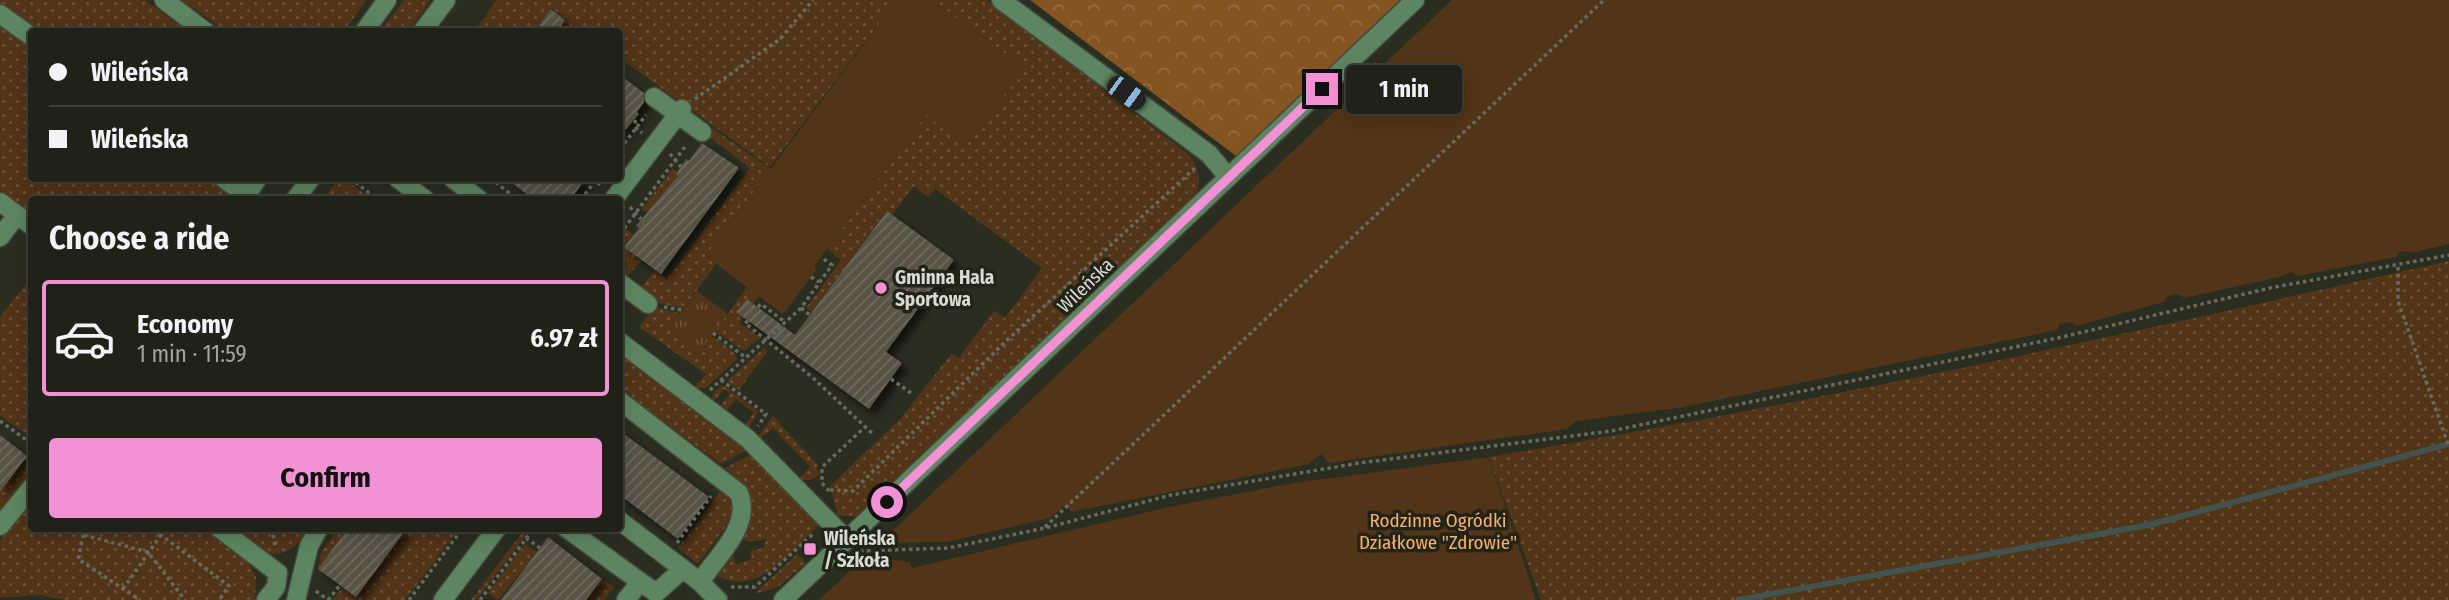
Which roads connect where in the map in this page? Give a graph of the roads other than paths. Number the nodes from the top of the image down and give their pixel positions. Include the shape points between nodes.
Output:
1 (164, 0) edge
2 (387, 0) edge
3 (446, 0) edge
4 (1001, 0) edge
5 (1415, 0) edge
6 (0, 14) edge
7 (201, 28) edge
8 (367, 28) edge
9 (425, 28) edge
10 (28, 34) edge
11 (654, 97) dead end
12 (680, 112) junction
13 (702, 132) dead end
14 (1228, 177) junction
15 (228, 182) edge
16 (402, 182) edge
17 (457, 182) edge
18 (244, 196) edge
19 (421, 196) edge
20 (475, 196) edge
21 (616, 196) edge
22 (0, 202) edge
23 (17, 215) junction
24 (28, 223) edge
25 (0, 237) edge
26 (623, 285) edge
27 (648, 304) dead end
28 (623, 344) edge
29 (623, 403) edge
30 (28, 492) edge
31 (623, 523) edge
32 (0, 527) edge
33 (224, 532) edge
34 (317, 532) edge
35 (494, 532) edge
36 (571, 532) edge
37 (847, 540) junction
38 (683, 569) junction
39 (640, 582) junction
40 (710, 592) edge
41 (657, 597) edge
42 (266, 600) edge
43 (296, 600) edge
44 (443, 600) edge
45 (626, 600) edge
46 (783, 600) edge

1 - 7 street
2 - 8 street
3 - 9 street
4 - 14 street via 1209,155
5 - 14 street, Wileńska
6 - 10 street
11 - 12 street
12 - 13 street
12 - 21 street
14 - 37 street, Wileńska
15 - 18 street
16 - 19 street
17 - 20 street
22 - 23 street
23 - 24 street
23 - 25 street
26 - 27 street
28 - 37 street via 748,439
29 - 40 street via 739,493 741,523
30 - 32 street
31 - 38 street
33 - 42 street via 278,573 276,587
34 - 43 street
35 - 44 street
36 - 39 street
37 - 46 street, Wileńska
38 - 40 street
38 - 41 street
39 - 41 street
39 - 45 street

